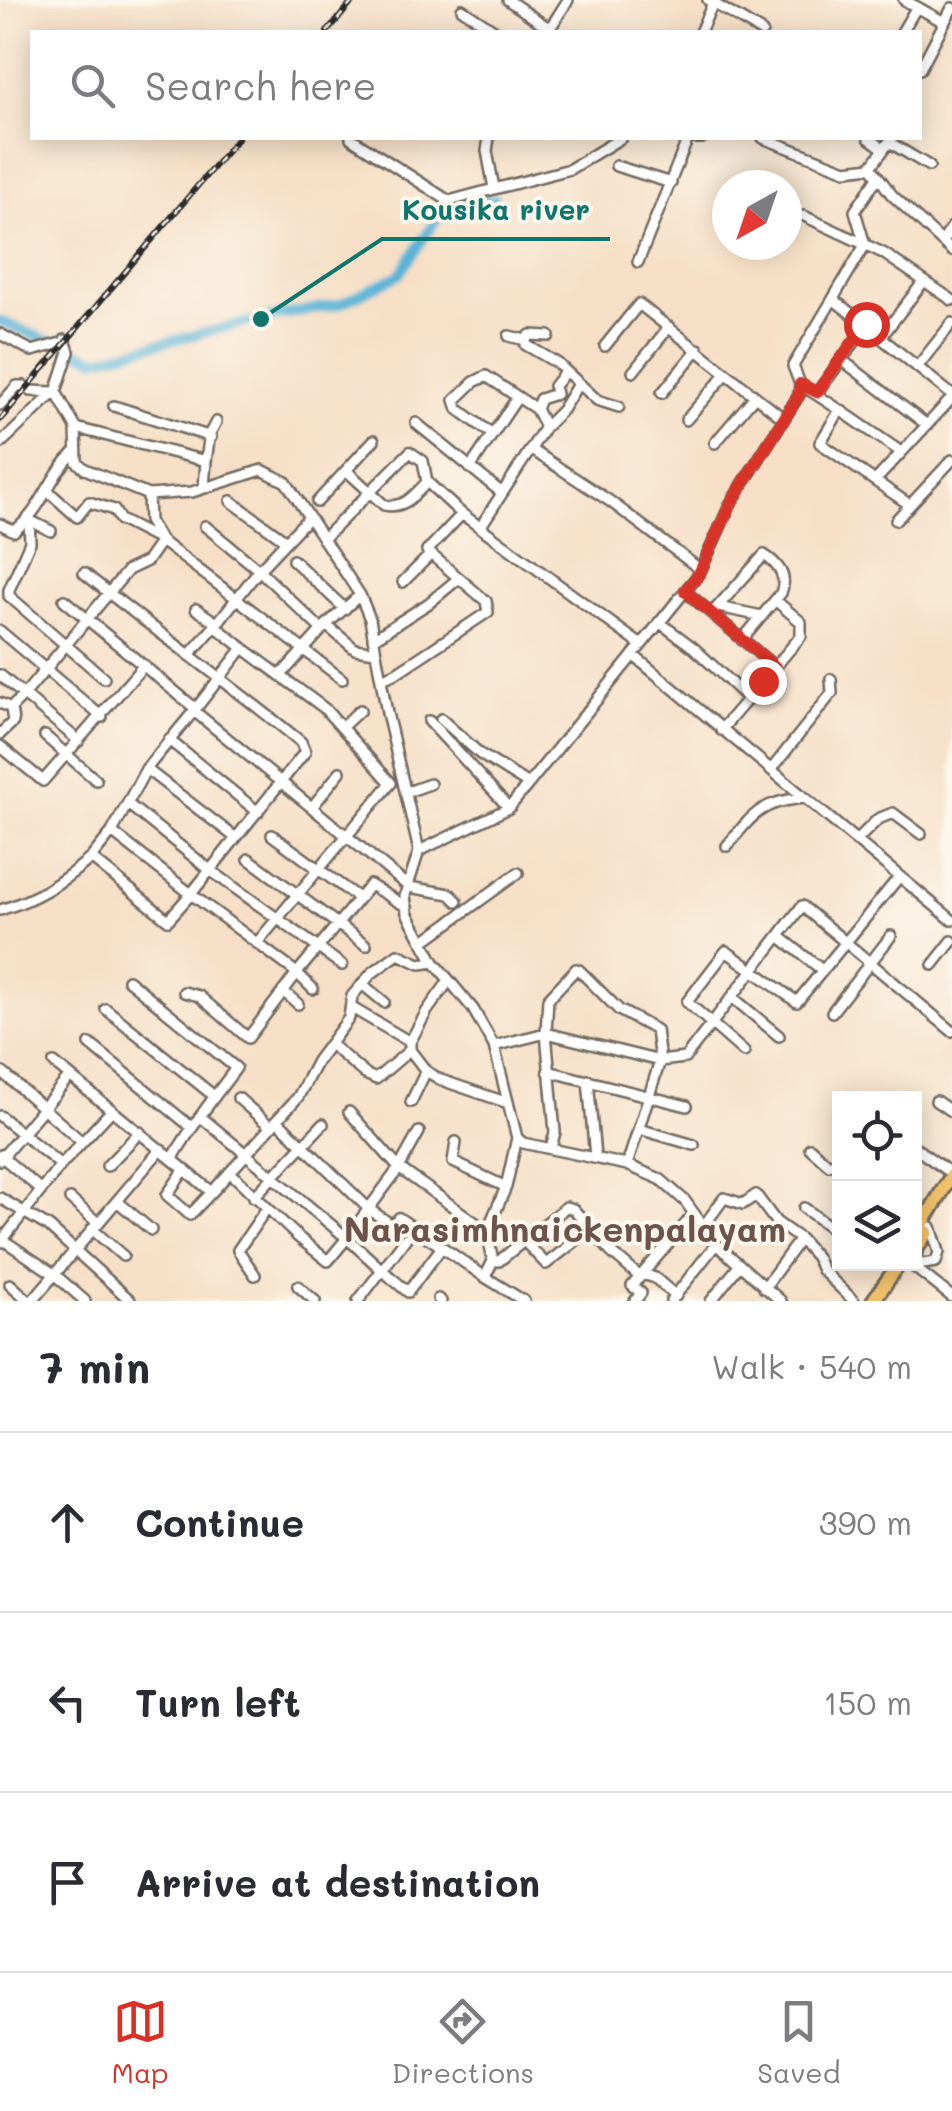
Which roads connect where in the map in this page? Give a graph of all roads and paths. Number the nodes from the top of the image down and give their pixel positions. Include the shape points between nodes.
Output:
1 (508, 0) edge
2 (529, 0) edge
3 (568, 0) edge
4 (904, 0) edge
5 (716, 3) edge
6 (462, 8) dead end
7 (916, 8) junction
8 (952, 8) edge
9 (523, 11) junction
10 (944, 22) junction
11 (494, 30) edge
12 (547, 30) edge
13 (549, 30) edge
14 (701, 30) edge
15 (759, 30) edge
16 (903, 30) edge
17 (922, 65) edge
18 (354, 140) edge
19 (489, 140) edge
20 (619, 140) edge
21 (684, 140) edge
22 (768, 140) edge
23 (889, 143) edge
24 (616, 166) dead end
25 (929, 166) dead end
26 (870, 167) junction
27 (878, 177) junction
28 (671, 183) junction
29 (494, 188) junction
30 (804, 216) dead end
31 (952, 227) edge
32 (944, 241) junction
33 (864, 245) junction
34 (952, 252) edge
35 (638, 262) dead end
36 (924, 281) junction
37 (833, 299) junction
38 (952, 300) edge
39 (952, 323) edge
40 (866, 324) junction
41 (669, 326) junction
42 (0, 334) edge
43 (509, 336) dead end
44 (549, 336) dead end
45 (882, 336) junction
46 (526, 340) junction
47 (604, 346) dead end
48 (698, 349) junction
49 (842, 360) junction
50 (918, 366) junction
51 (566, 372) junction
52 (633, 372) dead end
53 (726, 374) junction
54 (0, 384) edge
55 (578, 384) junction
56 (800, 384) junction
57 (56, 390) junction
58 (11, 391) junction
59 (817, 392) junction
60 (662, 393) dead end
61 (755, 396) junction
62 (952, 396) edge
63 (516, 398) junction
64 (0, 405) edge
65 (114, 406) dead end
66 (619, 407) dead end
67 (536, 409) junction
68 (840, 410) junction
69 (686, 420) dead end
70 (784, 420) junction
71 (216, 422) dead end
72 (416, 423) dead end
73 (927, 425) junction
74 (545, 426) junction
75 (76, 428) junction
76 (492, 434) junction
77 (211, 437) junction
78 (374, 440) dead end
79 (715, 443) dead end
80 (0, 444) edge
81 (532, 450) junction
82 (74, 452) junction
83 (902, 452) junction
84 (952, 460) edge
85 (206, 461) junction
86 (470, 468) junction
87 (347, 471) junction
88 (875, 481) junction
89 (427, 482) junction
90 (204, 488) junction
91 (49, 492) junction
92 (370, 493) junction
93 (502, 493) junction
94 (148, 496) junction
95 (231, 501) dead end
96 (317, 502) dead end
97 (910, 505) junction
98 (462, 514) junction
99 (309, 518) junction
100 (30, 520) junction
101 (896, 520) dead end
102 (0, 524) edge
103 (206, 526) dead end
104 (481, 526) junction
105 (52, 530) dead end
106 (323, 539) junction
107 (162, 540) junction
108 (286, 541) junction
109 (432, 554) junction
110 (294, 560) dead end
111 (260, 570) junction
112 (701, 570) junction
113 (84, 573) dead end
114 (459, 578) junction
115 (403, 582) dead end
116 (685, 591) junction
117 (109, 593) junction
118 (360, 595) junction
119 (236, 599) junction
120 (64, 600) dead end
121 (775, 600) junction
122 (196, 609) dead end
123 (345, 609) junction
124 (715, 610) junction
125 (762, 616) junction
126 (88, 620) junction
127 (659, 622) junction
128 (215, 624) junction
129 (324, 627) junction
130 (0, 631) edge
131 (373, 638) junction
132 (742, 640) junction
133 (641, 645) junction
134 (66, 646) junction
135 (243, 648) junction
136 (303, 650) junction
137 (376, 652) junction
138 (190, 654) junction
139 (632, 655) junction
140 (144, 665) junction
141 (775, 667) junction
142 (45, 670) junction
143 (281, 675) junction
144 (222, 677) junction
145 (104, 678) dead end
146 (342, 679) dead end
147 (382, 679) junction
148 (831, 679) dead end
149 (2, 680) edge
150 (24, 696) junction
151 (748, 699) junction
152 (0, 703) edge
153 (11, 708) junction
154 (195, 710) junction
155 (360, 710) dead end
156 (102, 717) junction
157 (441, 719) dead end
158 (429, 721) dead end
159 (343, 726) junction
160 (721, 730) junction
161 (0, 734) edge
162 (45, 736) dead end
163 (169, 740) junction
164 (79, 741) junction
165 (0, 746) edge
166 (67, 754) junction
167 (146, 769) junction
168 (771, 770) junction
169 (340, 772) dead end
170 (96, 780) dead end
171 (283, 782) junction
172 (430, 784) dead end
173 (528, 784) junction
174 (407, 792) junction
175 (806, 798) junction
176 (129, 805) junction
177 (313, 806) junction
178 (509, 808) junction
179 (258, 812) junction
180 (112, 832) junction
181 (921, 834) dead end
182 (272, 835) dead end
183 (348, 835) junction
184 (236, 838) junction
185 (856, 841) junction
186 (727, 846) dead end
187 (419, 851) junction
188 (90, 858) junction
189 (249, 859) dead end
190 (319, 868) junction
191 (210, 870) junction
192 (518, 873) dead end
193 (899, 877) junction
194 (408, 886) junction
195 (191, 894) junction
196 (297, 894) junction
197 (358, 898) junction
198 (457, 901) dead end
199 (406, 908) junction
200 (0, 910) edge
201 (279, 918) junction
202 (952, 920) edge
203 (338, 923) junction
204 (779, 936) junction
205 (891, 936) dead end
206 (424, 940) junction
207 (844, 941) junction
208 (952, 941) edge
209 (257, 943) junction
210 (366, 945) dead end
211 (319, 946) junction
212 (434, 962) junction
213 (871, 964) junction
214 (342, 965) dead end
215 (933, 965) dead end
216 (822, 970) junction
217 (753, 971) junction
218 (296, 974) junction
219 (128, 980) dead end
220 (448, 982) junction
221 (362, 984) junction
222 (313, 989) dead end
223 (284, 991) junction
224 (184, 992) dead end
225 (732, 997) junction
226 (384, 1002) dead end
227 (298, 1004) dead end
228 (352, 1008) junction
229 (106, 1009) dead end
230 (832, 1012) dead end
231 (710, 1024) junction
232 (952, 1031) edge
233 (546, 1033) junction
234 (779, 1036) dead end
235 (90, 1044) dead end
236 (330, 1044) junction
237 (410, 1046) junction
238 (494, 1046) junction
239 (744, 1052) dead end
240 (660, 1062) junction
241 (54, 1063) dead end
242 (426, 1071) junction
243 (548, 1071) junction
244 (0, 1076) edge
245 (70, 1076) junction
246 (588, 1080) junction
247 (651, 1095) junction
248 (214, 1096) junction
249 (238, 1098) dead end
250 (936, 1101) dead end
251 (411, 1102) dead end
252 (508, 1103) junction
253 (45, 1106) junction
254 (686, 1106) dead end
255 (112, 1110) junction
256 (349, 1112) dead end
257 (952, 1112) edge
258 (0, 1116) edge
259 (201, 1116) junction
260 (274, 1124) junction
261 (322, 1124) dead end
262 (190, 1126) junction
263 (639, 1129) junction
264 (140, 1132) junction
265 (419, 1132) dead end
266 (22, 1134) junction
267 (517, 1138) junction
268 (82, 1142) junction
269 (456, 1142) dead end
270 (304, 1145) junction
271 (694, 1145) dead end
272 (551, 1148) junction
273 (810, 1148) dead end
274 (161, 1149) junction
275 (247, 1152) junction
276 (922, 1155) edge
277 (1, 1157) edge
278 (595, 1157) junction
279 (173, 1158) junction
280 (61, 1165) junction
281 (627, 1165) junction
282 (107, 1166) dead end
283 (832, 1166) edge
284 (400, 1168) junction
285 (185, 1169) junction
286 (230, 1172) junction
287 (276, 1176) junction
288 (951, 1182) edge
289 (506, 1187) junction
290 (41, 1190) junction
291 (212, 1192) junction
292 (254, 1197) junction
293 (0, 1198) edge
294 (70, 1199) dead end
295 (117, 1201) junction
296 (266, 1208) junction
297 (804, 1208) dead end
298 (370, 1210) junction
299 (22, 1213) junction
300 (694, 1214) junction
301 (95, 1226) junction
302 (703, 1226) junction
303 (922, 1226) edge
304 (930, 1227) junction
305 (832, 1228) edge
306 (591, 1229) junction
307 (151, 1230) dead end
308 (487, 1231) junction
309 (347, 1238) junction
310 (406, 1238) dead end
311 (922, 1238) edge
312 (1, 1240) edge
313 (800, 1240) junction
314 (524, 1241) junction
315 (716, 1244) junction
316 (442, 1247) junction
317 (75, 1250) junction
318 (124, 1256) dead end
319 (493, 1261) junction
320 (922, 1264) edge
321 (738, 1267) junction
322 (382, 1270) junction
323 (897, 1271) edge
324 (900, 1271) edge
325 (917, 1271) edge
326 (54, 1274) junction
327 (255, 1276) dead end
328 (486, 1276) junction
329 (641, 1276) junction
330 (10, 1284) dead end
331 (298, 1286) dead end
332 (408, 1292) junction
333 (771, 1296) edge
334 (952, 1297) edge
335 (674, 1298) edge
336 (130, 1300) edge
337 (31, 1301) edge
338 (85, 1301) edge
339 (315, 1301) edge
340 (358, 1301) edge
341 (400, 1301) edge
342 (524, 1301) edge
343 (635, 1301) edge
344 (711, 1301) edge
345 (854, 1301) edge
346 (872, 1301) edge
347 (883, 1301) edge

1 - 9 street
2 - 9 street
3 - 13 street
4 - 7 street
5 - 14 street
5 - 15 street
6 - 11 street
7 - 10 street
7 - 16 street
8 - 10 street
9 - 12 street
10 - 17 street
18 - 29 street via 442,199
19 - 29 street
20 - 29 street via 570,169
21 - 28 street
22 - 26 street via 846,170
23 - 25 street
23 - 26 street
24 - 28 street
26 - 27 street
27 - 32 street
27 - 33 street via 855,211
28 - 35 street
30 - 33 street
31 - 32 street
32 - 34 street
33 - 36 street
33 - 37 street
36 - 38 street
36 - 45 street
37 - 40 street
37 - 56 street via 792,366
39 - 50 street
40 - 45 street
40 - 49 street
41 - 47 street via 639,304
41 - 48 street
41 - 52 street
42 - 57 street via 32,351 63,341 69,352
43 - 46 street
44 - 46 street
45 - 50 street
46 - 51 street
48 - 53 street
48 - 60 street
49 - 59 street
49 - 73 street
50 - 62 street
51 - 55 street
51 - 67 street via 554,386 556,394 540,399
53 - 61 street
53 - 69 street
54 - 58 street
55 - 66 street
55 - 74 street
56 - 59 street
56 - 70 street
57 - 58 street via 21,384
57 - 75 street
57 - 80 street
58 - 64 street
59 - 68 street
61 - 70 street
61 - 79 street
62 - 73 street
63 - 67 street
63 - 76 street
63 - 76 street via 486,376 455,400
65 - 77 street
67 - 74 street
68 - 83 street
68 - 88 street via 820,443
70 - 112 street via 731,503
71 - 77 street
72 - 86 street
73 - 83 street
74 - 81 street
75 - 82 street
75 - 85 street
76 - 86 street
77 - 85 street
78 - 87 street
81 - 93 street
81 - 112 street
82 - 91 street
82 - 94 street via 85,469
83 - 88 street
84 - 97 street
85 - 90 street
86 - 93 street
87 - 92 street
87 - 96 street
88 - 97 street
89 - 92 street via 398,506
89 - 92 street via 423,462 410,452
89 - 98 street
90 - 94 street
90 - 99 street via 262,470 286,482
91 - 100 street
91 - 107 street via 75,517 89,502 101,504
92 - 106 street
93 - 104 street
94 - 107 street via 149,521
95 - 108 street
97 - 101 street
98 - 104 street
98 - 109 street via 427,550
99 - 106 street
99 - 108 street
100 - 102 street via 14,531
100 - 105 street
100 - 134 street via 30,542 9,596
103 - 111 street
104 - 133 street
106 - 118 street
107 - 117 street
107 - 119 street
108 - 111 street
109 - 114 street
109 - 115 street
110 - 123 street
111 - 119 street
111 - 129 street
112 - 116 street
113 - 117 street
114 - 131 street
114 - 147 street via 486,601 488,612
116 - 124 street
116 - 127 street
117 - 126 street
117 - 138 street
118 - 123 street
118 - 131 street
119 - 128 street
119 - 136 street
120 - 126 street
121 - 124 street via 785,578 765,554
121 - 125 street
121 - 141 street via 800,622 800,636
122 - 128 street
123 - 129 street
124 - 125 street
124 - 132 street
125 - 132 street
126 - 134 street
126 - 140 street
127 - 133 street
127 - 151 street
128 - 135 street
128 - 138 street
129 - 136 street
129 - 137 street via 355,649
130 - 142 street
131 - 137 street
132 - 141 street
133 - 139 street
134 - 142 street
134 - 145 street
135 - 143 street
135 - 144 street
136 - 143 street
136 - 146 street
137 - 147 street
138 - 144 street
139 - 160 street
139 - 173 street
140 - 154 street
140 - 156 street
141 - 151 street
142 - 150 street
142 - 156 street
143 - 159 street
144 - 154 street
144 - 171 street via 301,742 304,752
147 - 174 street
148 - 168 street via 832,693
149 - 150 street
150 - 153 street
150 - 164 street
151 - 160 street
152 - 153 street
153 - 161 street via 13,722
154 - 163 street
154 - 171 street
155 - 159 street
156 - 164 street
157 - 173 street
158 - 178 street
159 - 183 street via 391,783
160 - 168 street
162 - 166 street
163 - 167 street
163 - 179 street
164 - 166 street
165 - 166 street via 43,781
166 - 170 street
167 - 176 street
167 - 184 street
168 - 175 street
169 - 177 street
171 - 177 street
171 - 179 street
172 - 174 street
173 - 178 street
174 - 187 street
175 - 185 street
175 - 186 street via 776,800
176 - 180 street
176 - 191 street
177 - 183 street
178 - 187 street
179 - 184 street
180 - 188 street
180 - 195 street
181 - 185 street via 893,813
182 - 190 street
183 - 190 street
183 - 194 street
184 - 191 street
185 - 193 street
187 - 194 street
188 - 195 street via 168,920
188 - 200 street via 35,899
189 - 196 street
190 - 196 street
190 - 197 street
191 - 195 street
191 - 201 street
192 - 206 street
193 - 202 street
193 - 207 street
194 - 198 street
194 - 199 street
195 - 209 street
196 - 201 street
196 - 203 street
197 - 199 street via 370,885
197 - 203 street
199 - 206 street
201 - 209 street
201 - 211 street
203 - 210 street
203 - 211 street
204 - 207 street via 802,906
204 - 216 street
204 - 217 street
205 - 213 street
206 - 212 street
207 - 213 street
207 - 216 street
208 - 215 street
209 - 218 street
211 - 214 street
211 - 218 street
212 - 220 street
212 - 221 street via 398,954
213 - 230 street
213 - 232 street
216 - 217 street via 796,1002
217 - 225 street
217 - 231 street via 726,951 687,1002
218 - 222 street
218 - 223 street
219 - 248 street via 235,1066
220 - 237 street
220 - 238 street
221 - 226 street
221 - 228 street
223 - 224 street via 248,1038 199,996
223 - 227 street
225 - 231 street
225 - 234 street
228 - 236 street
228 - 237 street
229 - 248 street
231 - 239 street
231 - 240 street via 685,1058
233 - 238 street
233 - 240 street
233 - 240 street via 548,999 576,969 619,1010 656,1030
233 - 243 street
235 - 262 street
236 - 237 street via 376,1078
236 - 260 street
237 - 242 street
238 - 252 street
240 - 247 street
241 - 245 street
242 - 251 street
242 - 252 street
243 - 246 street
243 - 272 street
244 - 253 street
245 - 253 street
245 - 255 street
246 - 247 street
246 - 278 street
247 - 254 street
247 - 263 street
248 - 259 street
249 - 260 street
250 - 257 street
252 - 267 street
253 - 266 street
253 - 268 street
255 - 264 street
255 - 268 street
256 - 284 street
258 - 266 street
259 - 262 street
259 - 275 street
260 - 270 street
260 - 275 street
261 - 270 street
262 - 279 street
263 - 271 street
263 - 281 street
264 - 274 street
264 - 282 street
265 - 284 street
266 - 277 street
266 - 280 street
267 - 272 street
267 - 289 street
268 - 280 street
269 - 289 street via 453,1162
270 - 287 street
270 - 298 street
272 - 278 street
273 - 283 street
274 - 279 street
274 - 295 street
275 - 286 street
275 - 287 street
276 - 288 street
277 - 290 street
278 - 281 street
279 - 285 street
280 - 290 street
281 - 300 street via 660,1179
284 - 298 street
284 - 308 street
285 - 291 street
285 - 291 street via 166,1192 178,1205 193,1214
286 - 291 street
286 - 292 street
287 - 292 street
287 - 309 street
288 - 303 highway
288 - 304 highway
289 - 308 street
290 - 299 street
292 - 296 street
293 - 299 street
294 - 301 street
295 - 301 street
295 - 307 street
296 - 309 street via 328,1260
296 - 327 street via 238,1250
297 - 305 street
298 - 309 street
298 - 316 street via 392,1225 399,1218
299 - 312 street
299 - 317 street
300 - 302 street
300 - 329 street
301 - 317 street
301 - 318 street
302 - 313 street via 724,1198 742,1204 756,1195
302 - 315 street
304 - 311 highway
304 - 320 street via 940,1252 936,1262
306 - 314 street via 546,1264
306 - 314 street via 570,1206
306 - 329 street
308 - 319 street
309 - 322 street
310 - 322 street
312 - 326 street
313 - 333 street
313 - 345 street
314 - 319 street
315 - 321 street
315 - 335 street
316 - 328 street
316 - 332 street
317 - 326 street
317 - 336 street
319 - 328 street
321 - 333 street
321 - 344 street
322 - 332 street
322 - 340 street
323 - 346 highway
324 - 347 highway
325 - 334 street
326 - 337 street
326 - 338 street
328 - 342 street
329 - 335 street via 656,1278
329 - 343 street via 632,1286 641,1293
330 - 337 street
331 - 339 street
332 - 341 street

